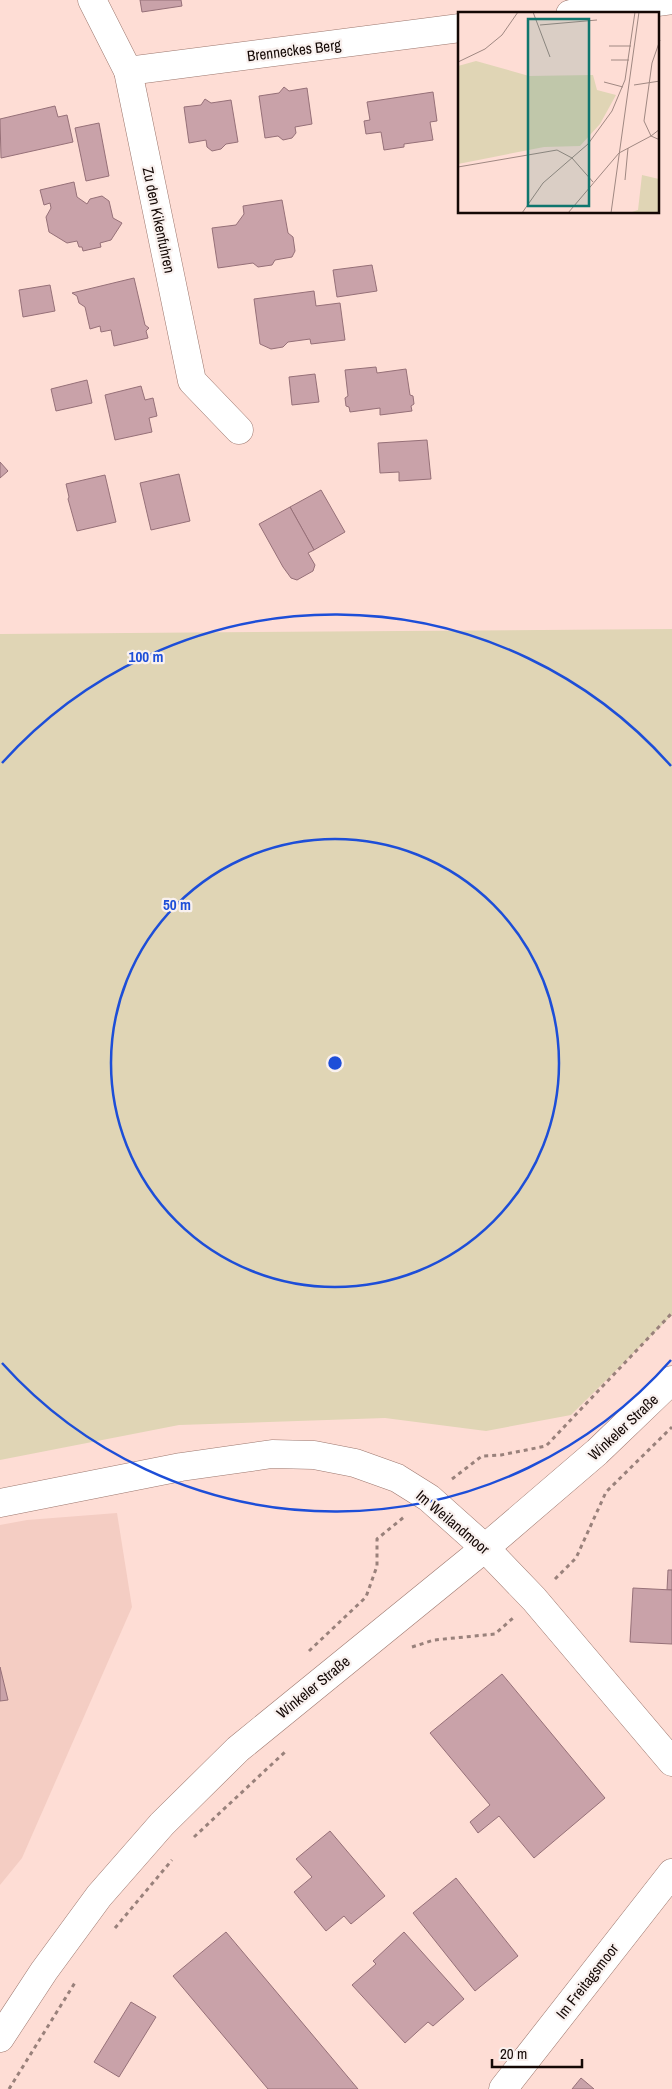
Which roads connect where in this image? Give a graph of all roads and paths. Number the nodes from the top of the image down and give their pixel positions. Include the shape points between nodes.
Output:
1 (92, 0) edge
2 (672, 0) edge
3 (585, 12) edge
4 (458, 28) edge
5 (128, 72) junction
6 (239, 430) dead end
7 (672, 1313) edge
8 (672, 1380) edge
9 (672, 1427) edge
10 (429, 1498) junction
11 (0, 1503) edge
12 (484, 1548) junction
13 (534, 1599) junction
14 (407, 1649) dead end
15 (293, 1744) dead end
16 (672, 1762) edge
17 (193, 1838) dead end
18 (173, 1859) dead end
19 (672, 1873) edge
20 (111, 1932) dead end
21 (76, 1980) dead end
22 (0, 2038) edge
23 (9, 2089) edge
24 (503, 2089) edge

1 - 5 street, Zu den Kikenfuhren
2 - 3 street
4 - 5 street, Brenneckes Berg
5 - 6 street, Zu den Kikenfuhren via 192,381
7 - 10 path via 546,1446 482,1456
8 - 12 street, Winkeler Straße via 597,1452
9 - 13 path via 606,1492 576,1558
10 - 11 street, Im Weilandmoor via 397,1478 355,1463 314,1455 272,1454 181,1467
10 - 12 street, Im Weilandmoor
12 - 13 street, Im Weilandmoor
12 - 22 street, Winkeler Straße via 238,1749 162,1824 99,1896
13 - 14 path via 495,1634 434,1640
13 - 16 street, Im Weilandmoor
15 - 17 path
18 - 20 path
19 - 24 street, Im Freitagsmoor
21 - 23 path

